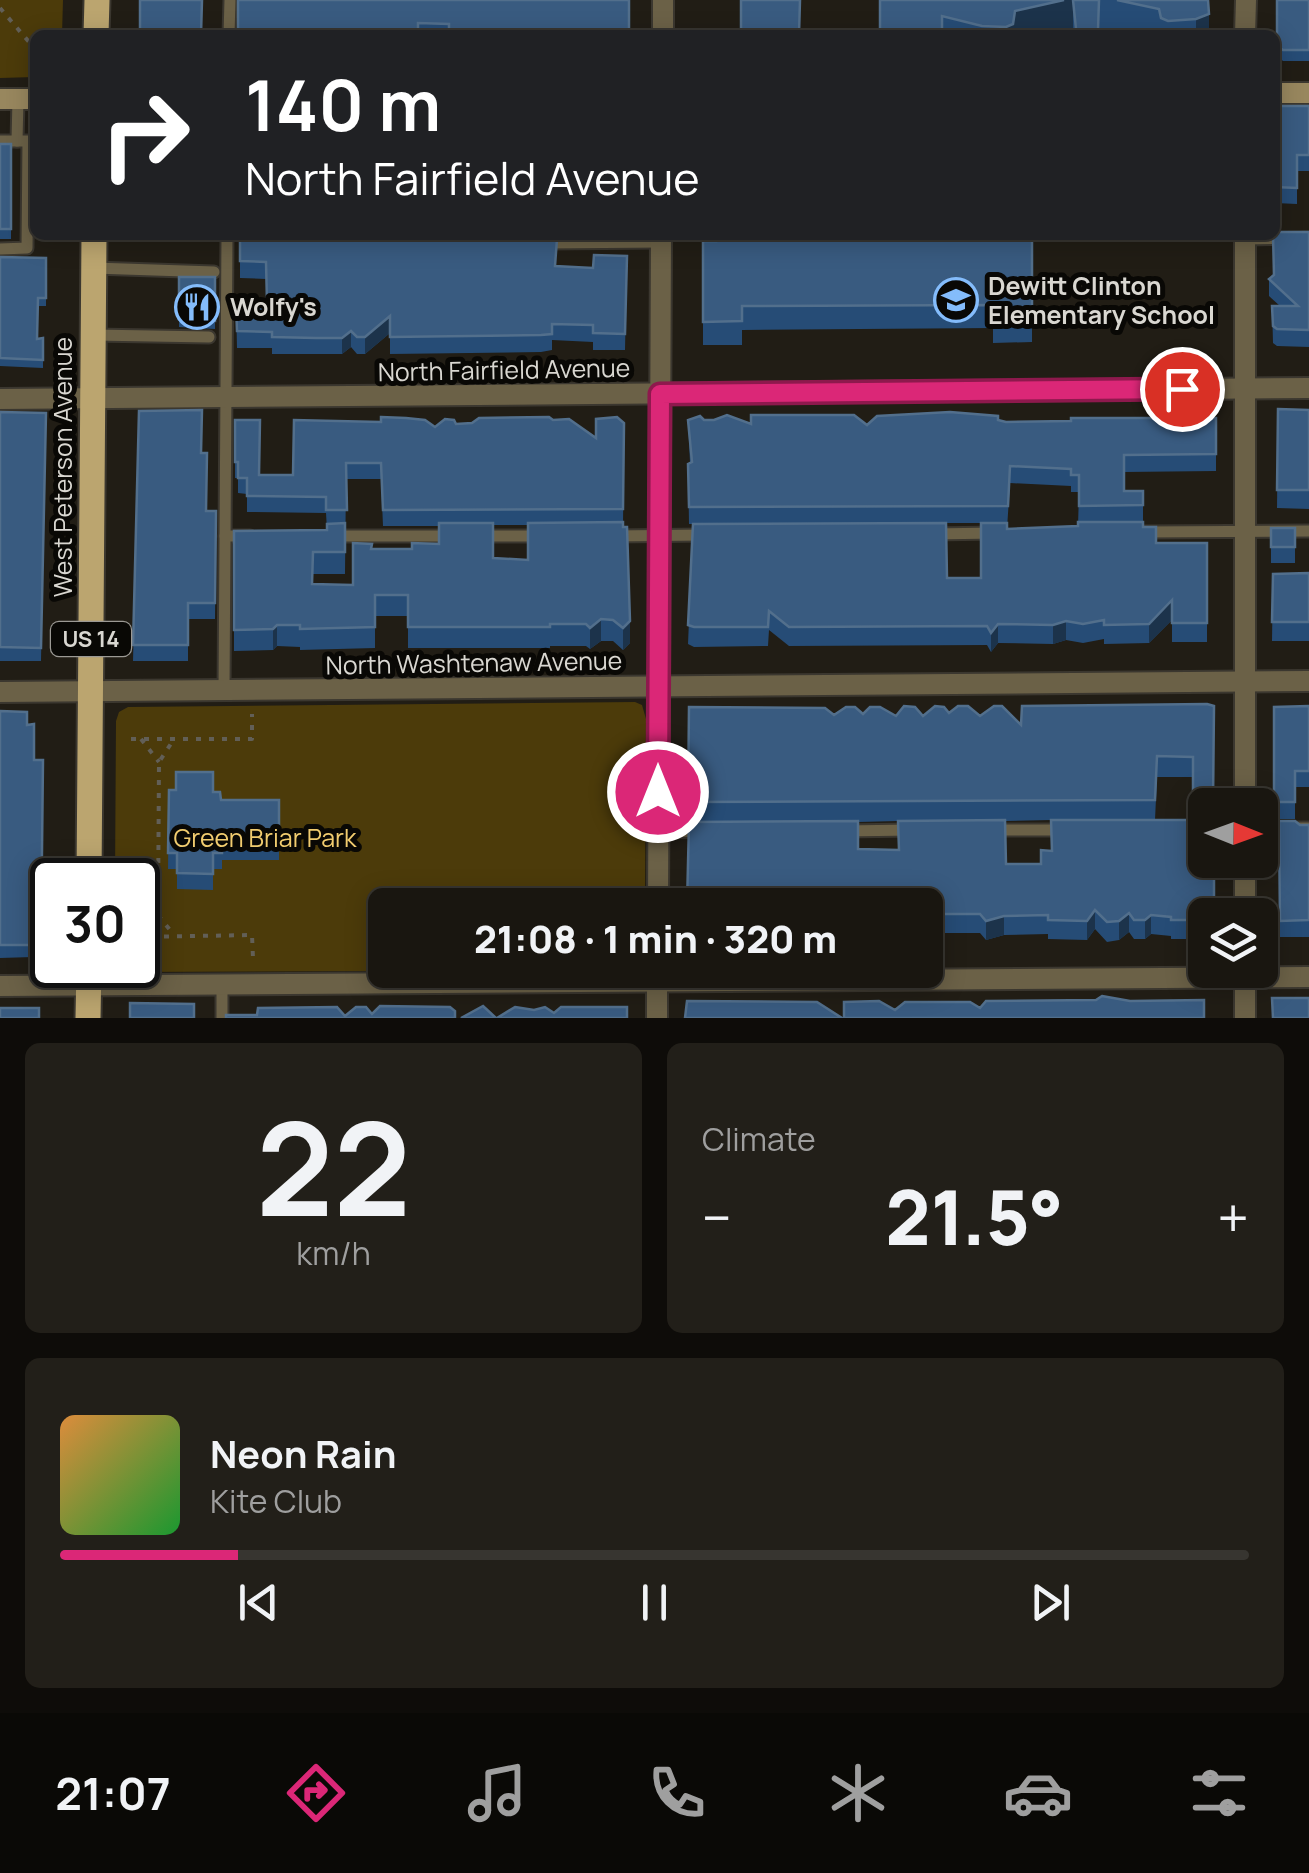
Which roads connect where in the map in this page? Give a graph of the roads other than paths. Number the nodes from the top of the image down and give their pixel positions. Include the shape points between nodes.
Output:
1 (96, 0) edge
2 (230, 0) edge
3 (663, 0) edge
4 (1246, 0) edge
5 (96, 30) edge
6 (229, 30) edge
7 (662, 30) edge
8 (1246, 30) edge
9 (1309, 92) edge
10 (1280, 93) edge
11 (18, 99) edge
12 (0, 141) edge
13 (27, 147) edge
14 (30, 204) edge
15 (30, 229) edge
16 (1280, 238) edge
17 (1309, 238) edge
18 (94, 240) edge
19 (227, 240) edge
20 (613, 240) edge
21 (661, 240) edge
22 (1245, 240) edge
23 (540, 243) edge
24 (247, 245) edge
25 (0, 249) edge
26 (94, 268) junction
27 (214, 272) edge
28 (94, 335) junction
29 (210, 336) dead end
30 (1245, 388) junction
31 (1309, 388) edge
32 (660, 394) junction
33 (226, 398) junction
34 (93, 399) junction
35 (0, 400) edge
36 (1121, 532) edge
37 (1245, 532) junction
38 (1309, 532) edge
39 (1002, 533) edge
40 (924, 534) edge
41 (726, 535) edge
42 (226, 536) junction
43 (264, 536) edge
44 (323, 536) edge
45 (557, 536) edge
46 (596, 536) edge
47 (660, 536) junction
48 (1245, 681) junction
49 (1309, 681) edge
50 (659, 686) junction
51 (224, 691) junction
52 (0, 692) edge
53 (91, 692) junction
54 (1245, 788) edge
55 (1278, 828) edge
56 (1309, 828) edge
57 (925, 830) edge
58 (985, 830) edge
59 (1085, 830) edge
60 (706, 831) edge
61 (825, 831) edge
62 (658, 832) junction
63 (89, 858) edge
64 (658, 888) edge
65 (1188, 974) edge
66 (943, 975) edge
67 (1278, 976) edge
68 (1309, 977) edge
69 (160, 980) edge
70 (30, 982) edge
71 (368, 982) edge
72 (222, 985) junction
73 (0, 986) edge
74 (89, 988) edge
75 (657, 988) edge
76 (1245, 988) edge
77 (88, 1018) edge
78 (222, 1018) edge
79 (657, 1018) edge
80 (1244, 1018) edge

1 - 5 main road
2 - 6 lane
3 - 7 street
4 - 8 street
9 - 10 main road
11 - 13 lane
12 - 13 lane
13 - 14 lane
15 - 25 lane via 27,248
16 - 17 lane
18 - 26 main road, West Peterson Avenue / US 14
19 - 24 lane
19 - 33 lane
20 - 23 lane
21 - 32 street
22 - 30 street
26 - 27 lane
26 - 28 main road, West Peterson Avenue / US 14
28 - 29 lane
28 - 34 main road, West Peterson Avenue / US 14
30 - 31 street, North Fairfield Avenue
30 - 32 street, North Fairfield Avenue
30 - 37 street
32 - 33 street, North Fairfield Avenue
32 - 47 street
33 - 34 street, North Fairfield Avenue
33 - 42 lane
34 - 35 street, North Fairfield Avenue
34 - 53 main road, West Peterson Avenue / US 14
36 - 37 lane
37 - 38 lane
37 - 48 street
39 - 40 lane
41 - 47 lane
42 - 43 lane
42 - 51 lane
44 - 45 lane
46 - 47 lane
47 - 50 street
48 - 49 street, North Washtenaw Avenue
48 - 50 street, North Washtenaw Avenue
48 - 54 street
50 - 51 street, North Washtenaw Avenue
50 - 62 street
51 - 53 street, North Washtenaw Avenue
52 - 53 street, North Washtenaw Avenue
53 - 63 main road, West Peterson Avenue / US 14
55 - 56 lane
57 - 61 lane
58 - 59 lane
60 - 62 lane
62 - 64 street
65 - 66 street
67 - 68 street
69 - 72 street
70 - 73 street
71 - 72 street
72 - 78 lane
74 - 77 main road
75 - 79 street
76 - 80 street

